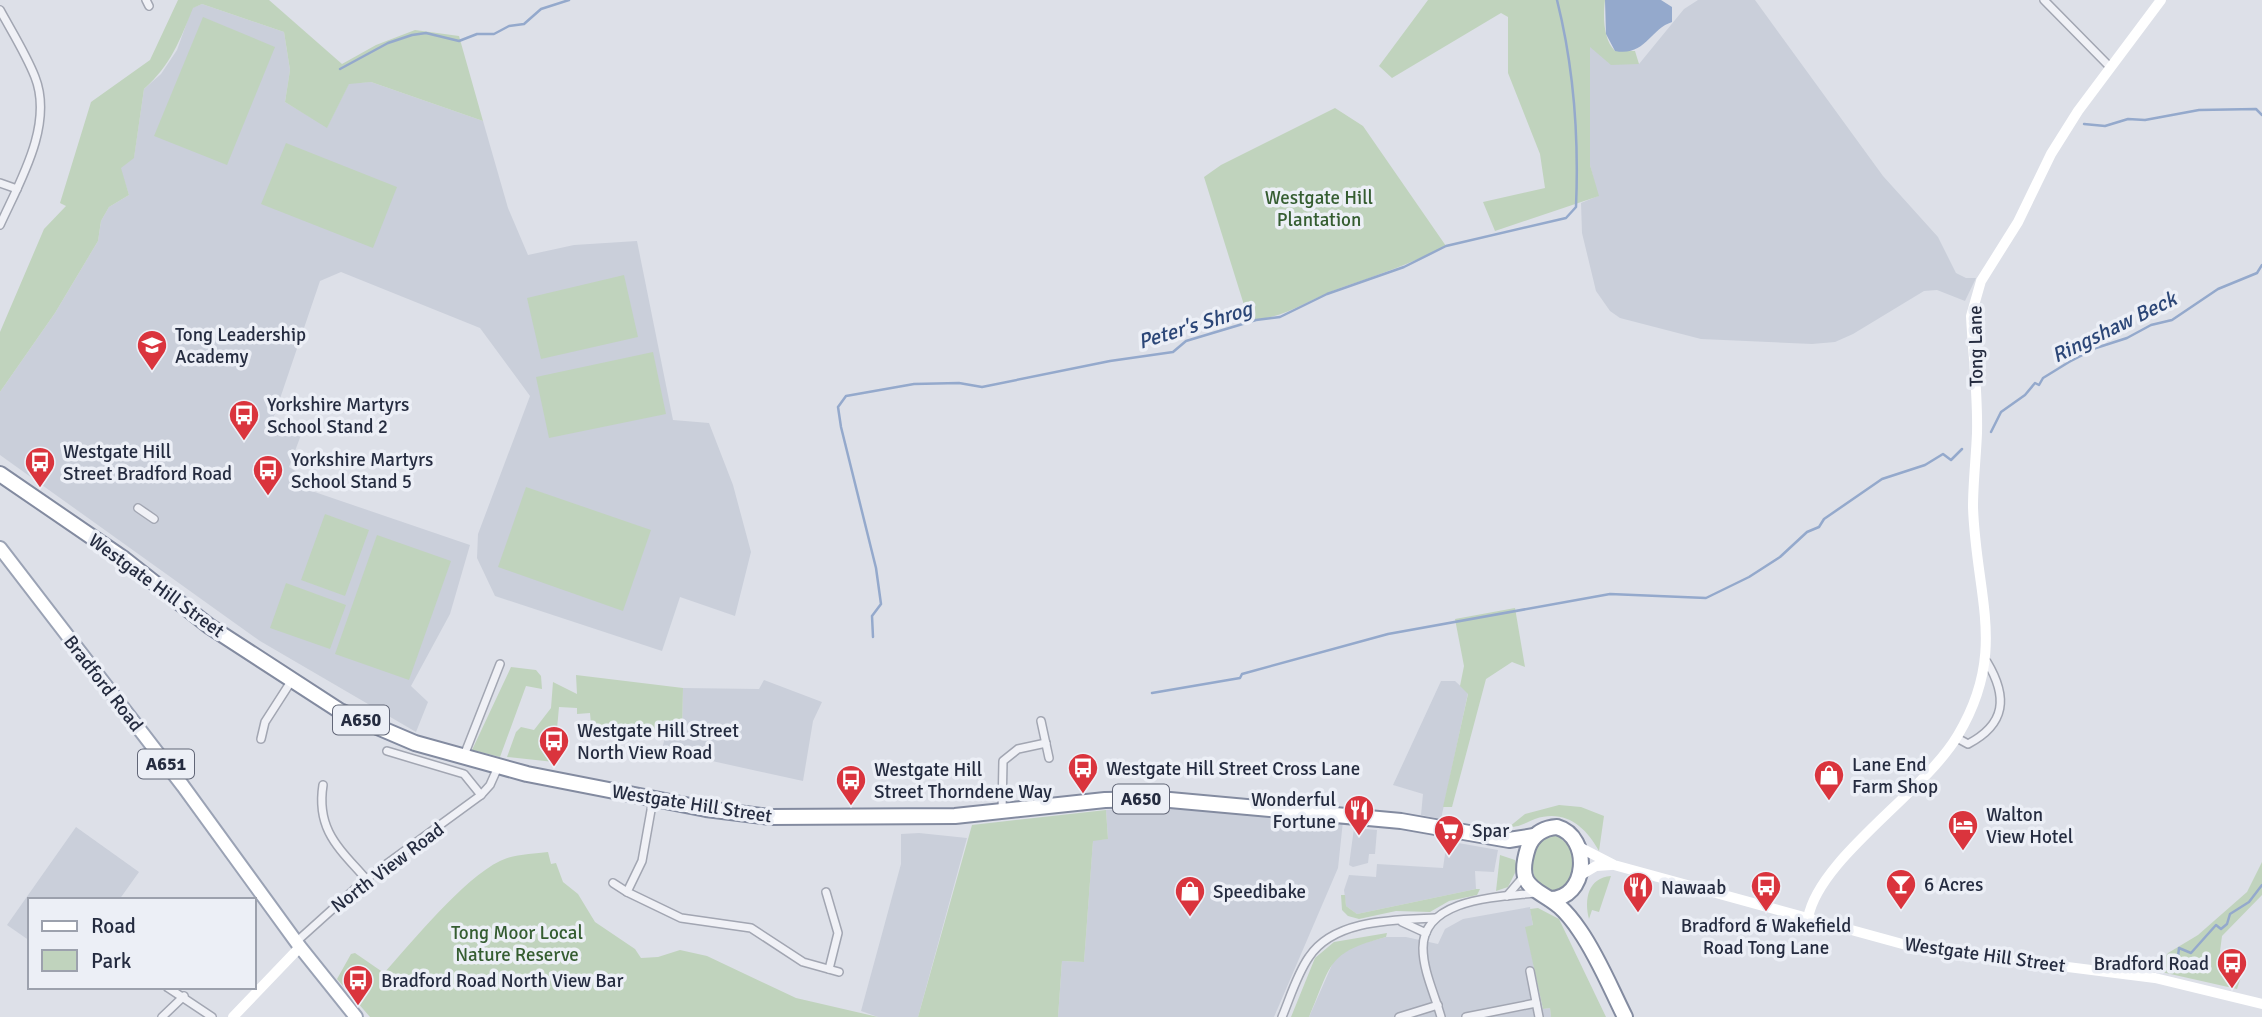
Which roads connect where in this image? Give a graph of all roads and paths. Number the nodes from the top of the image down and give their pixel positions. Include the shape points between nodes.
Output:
1 (2044, 0) edge
2 (2161, 0) edge
3 (0, 10) edge
4 (2110, 67) junction
5 (0, 183) edge
6 (17, 189) junction
7 (0, 225) edge
8 (0, 474) edge
9 (6, 481) edge
10 (138, 508) dead end
11 (154, 519) dead end
12 (0, 548) edge
13 (1987, 662) junction
14 (500, 664) dead end
15 (292, 680) junction
16 (1041, 721) dead end
17 (1956, 738) junction
18 (261, 739) dead end
19 (1046, 743) junction
20 (387, 751) dead end
21 (463, 758) junction
22 (1049, 758) dead end
23 (498, 767) junction
24 (323, 785) dead end
25 (481, 795) junction
26 (653, 799) junction
27 (1002, 812) junction
28 (1534, 836) junction
29 (1510, 840) junction
30 (1579, 847) junction
31 (1614, 865) junction
32 (1525, 869) junction
33 (366, 879) junction
34 (613, 883) dead end
35 (1577, 883) junction
36 (627, 892) junction
37 (826, 892) dead end
38 (1506, 896) junction
39 (1542, 896) junction
40 (1435, 918) junction
41 (1808, 918) junction
42 (1398, 920) junction
43 (1426, 933) junction
44 (1582, 933) junction
45 (298, 945) junction
46 (829, 970) junction
47 (1530, 971) dead end
48 (839, 972) dead end
49 (171, 989) edge
50 (184, 996) junction
51 (1536, 1003) junction
52 (2262, 1004) edge
53 (1438, 1005) junction
54 (162, 1017) edge
55 (212, 1017) edge
56 (233, 1017) edge
57 (356, 1017) edge
58 (1282, 1017) edge
59 (1399, 1017) edge
60 (1441, 1017) edge
61 (1466, 1017) edge
62 (1539, 1017) edge
63 (1625, 1017) edge

1 - 4 street
2 - 4 street, Tong Lane
3 - 6 street via 40,94 32,152
4 - 13 street, Tong Lane via 2051,154 1974,298 1977,431 1973,506
5 - 6 street
6 - 7 street
8 - 9 highway, Westgate Hill Street / A650
9 - 15 highway, Westgate Hill Street / A650
10 - 11 street
12 - 45 main road, Bradford Road / A651
13 - 17 street, Tong Lane via 1981,688
13 - 17 street, Tong Lane via 1999,682 2001,707 1984,736 1968,744
14 - 21 street
15 - 18 street via 265,722
15 - 21 highway, Westgate Hill Street / A650 via 340,711
16 - 19 street
17 - 41 street, Tong Lane via 1818,889
19 - 22 street
19 - 27 street via 1018,749 1003,761
20 - 25 street via 464,774
21 - 23 highway, Westgate Hill Street / A650
23 - 25 street, North View Road
23 - 26 highway, Westgate Hill Street / A650
24 - 33 street via 325,827
25 - 33 street, North View Road
26 - 27 highway, Westgate Hill Street / A650 via 735,814 816,820
26 - 36 street via 642,861
27 - 29 highway, Westgate Hill Street / A650 via 1159,799 1374,818
28 - 29 highway, Westgate Hill Street / A650
28 - 30 highway, A650 via 1556,827 1570,833
28 - 32 highway
29 - 32 highway
30 - 31 street, Westgate Hill Street
30 - 35 highway
31 - 35 street via 1596,866
31 - 41 street, Westgate Hill Street
32 - 38 street
32 - 39 highway
33 - 45 street, North View Road
34 - 36 street
35 - 39 highway via 1563,897
35 - 44 highway
36 - 46 street via 672,916 751,928 803,962
37 - 46 street via 838,933
38 - 39 street
38 - 40 street via 1457,906
39 - 44 highway via 1567,914
40 - 42 street
40 - 43 street
41 - 52 street, Westgate Hill Street via 1917,948 2155,978
42 - 43 street
42 - 58 street via 1377,921 1334,935 1320,945 1309,957
43 - 53 street via 1423,952
44 - 63 highway
45 - 56 street
45 - 57 main road, Bradford Road / A651
46 - 48 street
47 - 51 street
49 - 50 street
50 - 54 street
50 - 55 street
51 - 61 street
51 - 62 street
53 - 59 street
53 - 60 street

